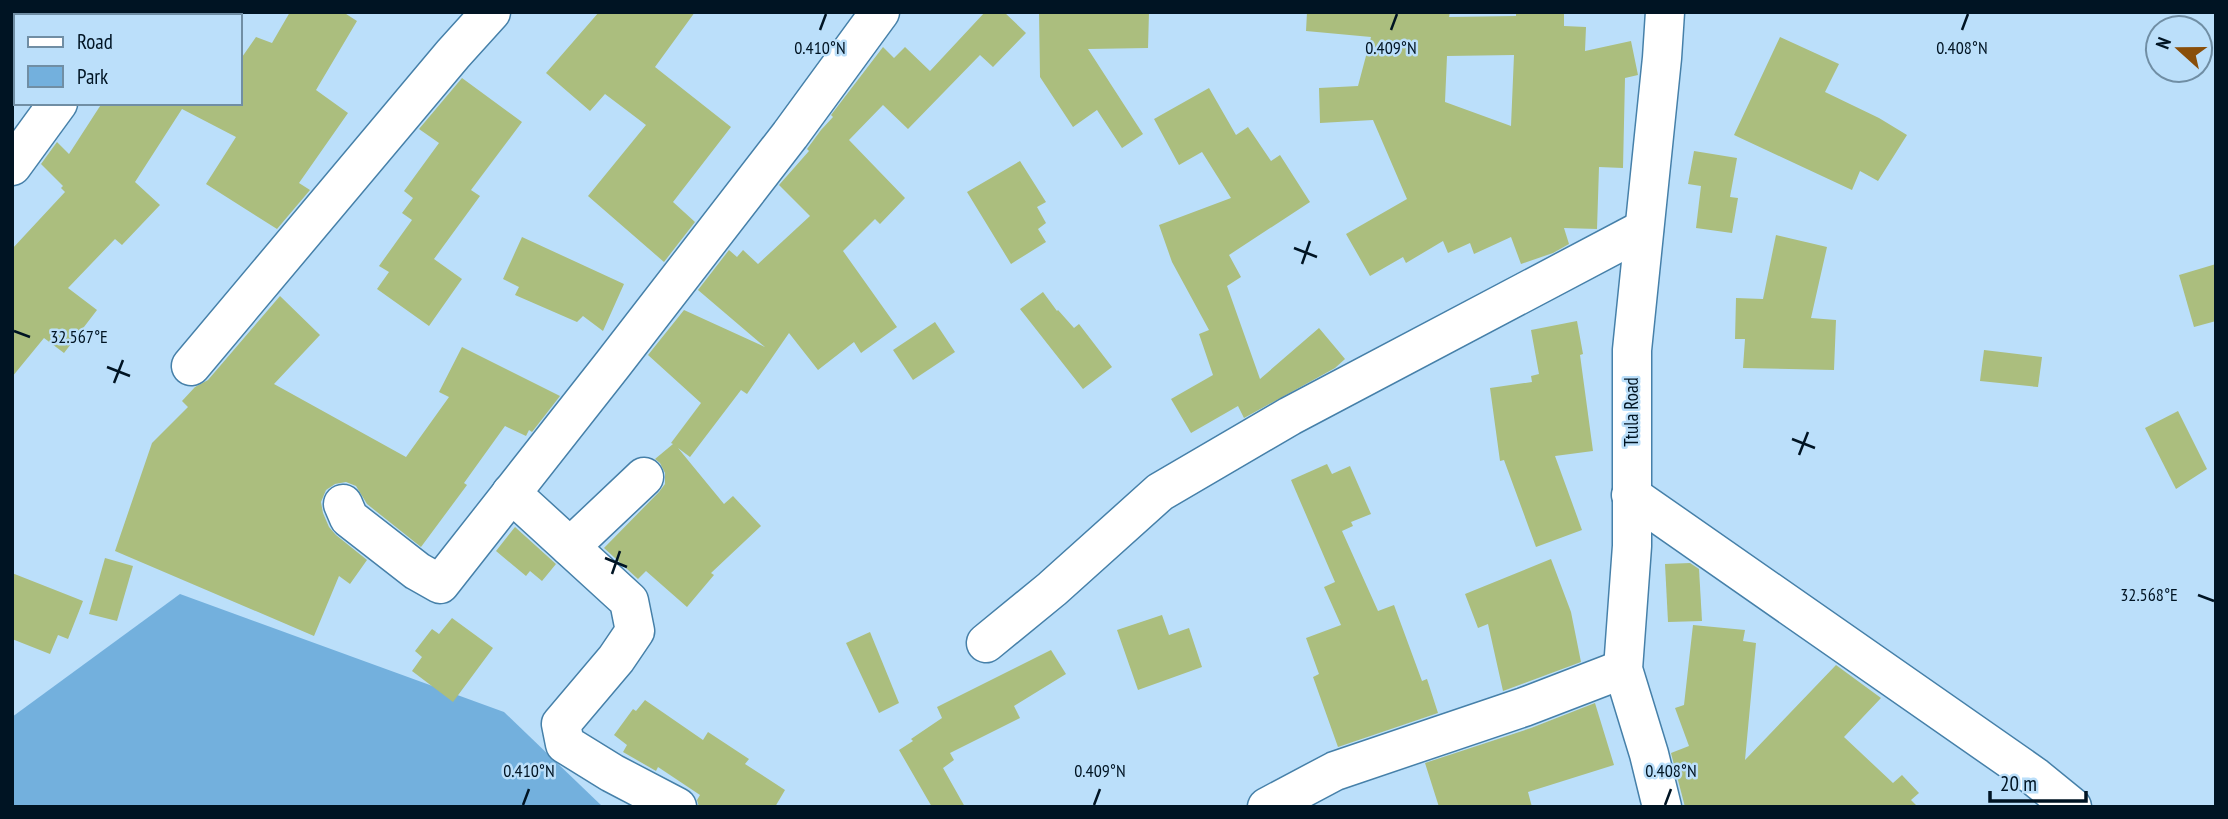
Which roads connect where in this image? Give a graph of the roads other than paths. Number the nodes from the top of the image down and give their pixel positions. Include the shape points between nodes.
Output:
1 (491, 12) edge
2 (880, 12) edge
3 (1665, 12) edge
4 (46, 105) edge
5 (57, 105) edge
6 (12, 138) edge
7 (12, 166) edge
8 (1644, 229) junction
9 (191, 366) dead end
10 (644, 477) dead end
11 (512, 493) junction
12 (1631, 495) junction
13 (343, 504) dead end
14 (570, 547) junction
15 (986, 643) dead end
16 (1623, 669) junction
17 (677, 807) edge
18 (1267, 807) edge
19 (1662, 807) edge
20 (2072, 807) edge

1 - 9 street
2 - 11 street
3 - 8 street, Ttula Road
4 - 6 street
5 - 7 street
8 - 12 street, Ttula Road via 1632,350
8 - 15 street via 1290,416 1160,492
10 - 14 street
11 - 13 street via 440,584 349,518
11 - 14 street
12 - 16 street, Ttula Road
12 - 20 street via 2012,760
14 - 17 street via 629,601 635,631 561,724 565,744
16 - 18 street via 1335,771
16 - 19 street, Ttula Road

